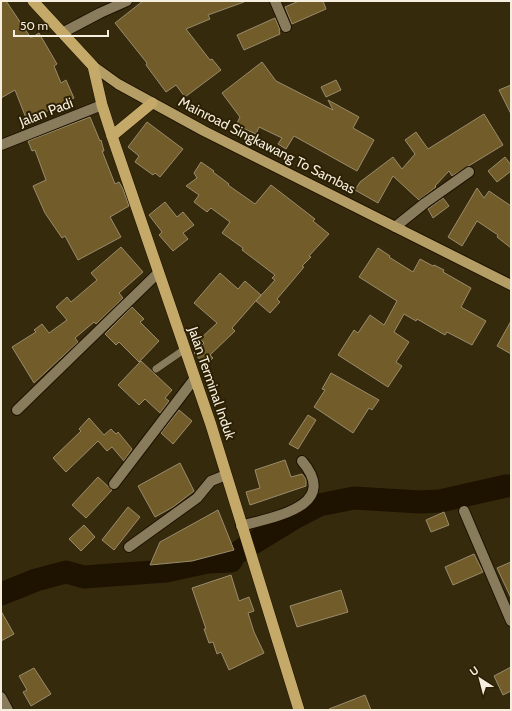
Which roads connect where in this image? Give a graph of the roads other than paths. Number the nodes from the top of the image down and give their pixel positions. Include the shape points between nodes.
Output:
1 (33, 1) edge
2 (127, 1) edge
3 (274, 1) edge
4 (286, 27) dead end
5 (62, 33) junction
6 (93, 66) junction
7 (152, 103) junction
8 (102, 105) junction
9 (112, 136) junction
10 (1, 145) edge
11 (469, 172) dead end
12 (395, 227) junction
13 (158, 272) junction
14 (511, 285) edge
15 (185, 349) junction
16 (156, 369) dead end
17 (195, 378) junction
18 (17, 410) dead end
19 (302, 461) dead end
20 (226, 475) junction
21 (114, 484) dead end
22 (464, 511) dead end
23 (242, 528) junction
24 (129, 547) dead end
25 (511, 620) edge
26 (1, 697) edge
27 (8, 710) edge
28 (299, 710) edge

1 - 5 highway, Mainroad Singkawang To Sambas
2 - 5 street
3 - 4 street
5 - 6 highway, Mainroad Singkawang To Sambas
6 - 7 main road, Mainroad Singkawang To Sambas
6 - 8 highway, Jalan Terminal Induk
7 - 9 highway
7 - 12 main road, Mainroad Singkawang To Sambas
8 - 9 highway, Jalan Terminal Induk
8 - 10 street, Jalan Padi
9 - 13 highway, Jalan Terminal Induk
11 - 12 street
12 - 14 main road, Mainroad Singkawang To Sambas
13 - 15 highway, Jalan Terminal Induk
13 - 18 street
15 - 16 lane
15 - 17 highway, Jalan Terminal Induk
17 - 20 highway, Jalan Terminal Induk
17 - 21 street
19 - 23 street via 313,479 309,499 291,512
20 - 23 highway, Jalan Terminal Induk
20 - 24 street via 211,481 197,498
22 - 25 street
23 - 28 highway, Jalan Terminal Induk
26 - 27 street

